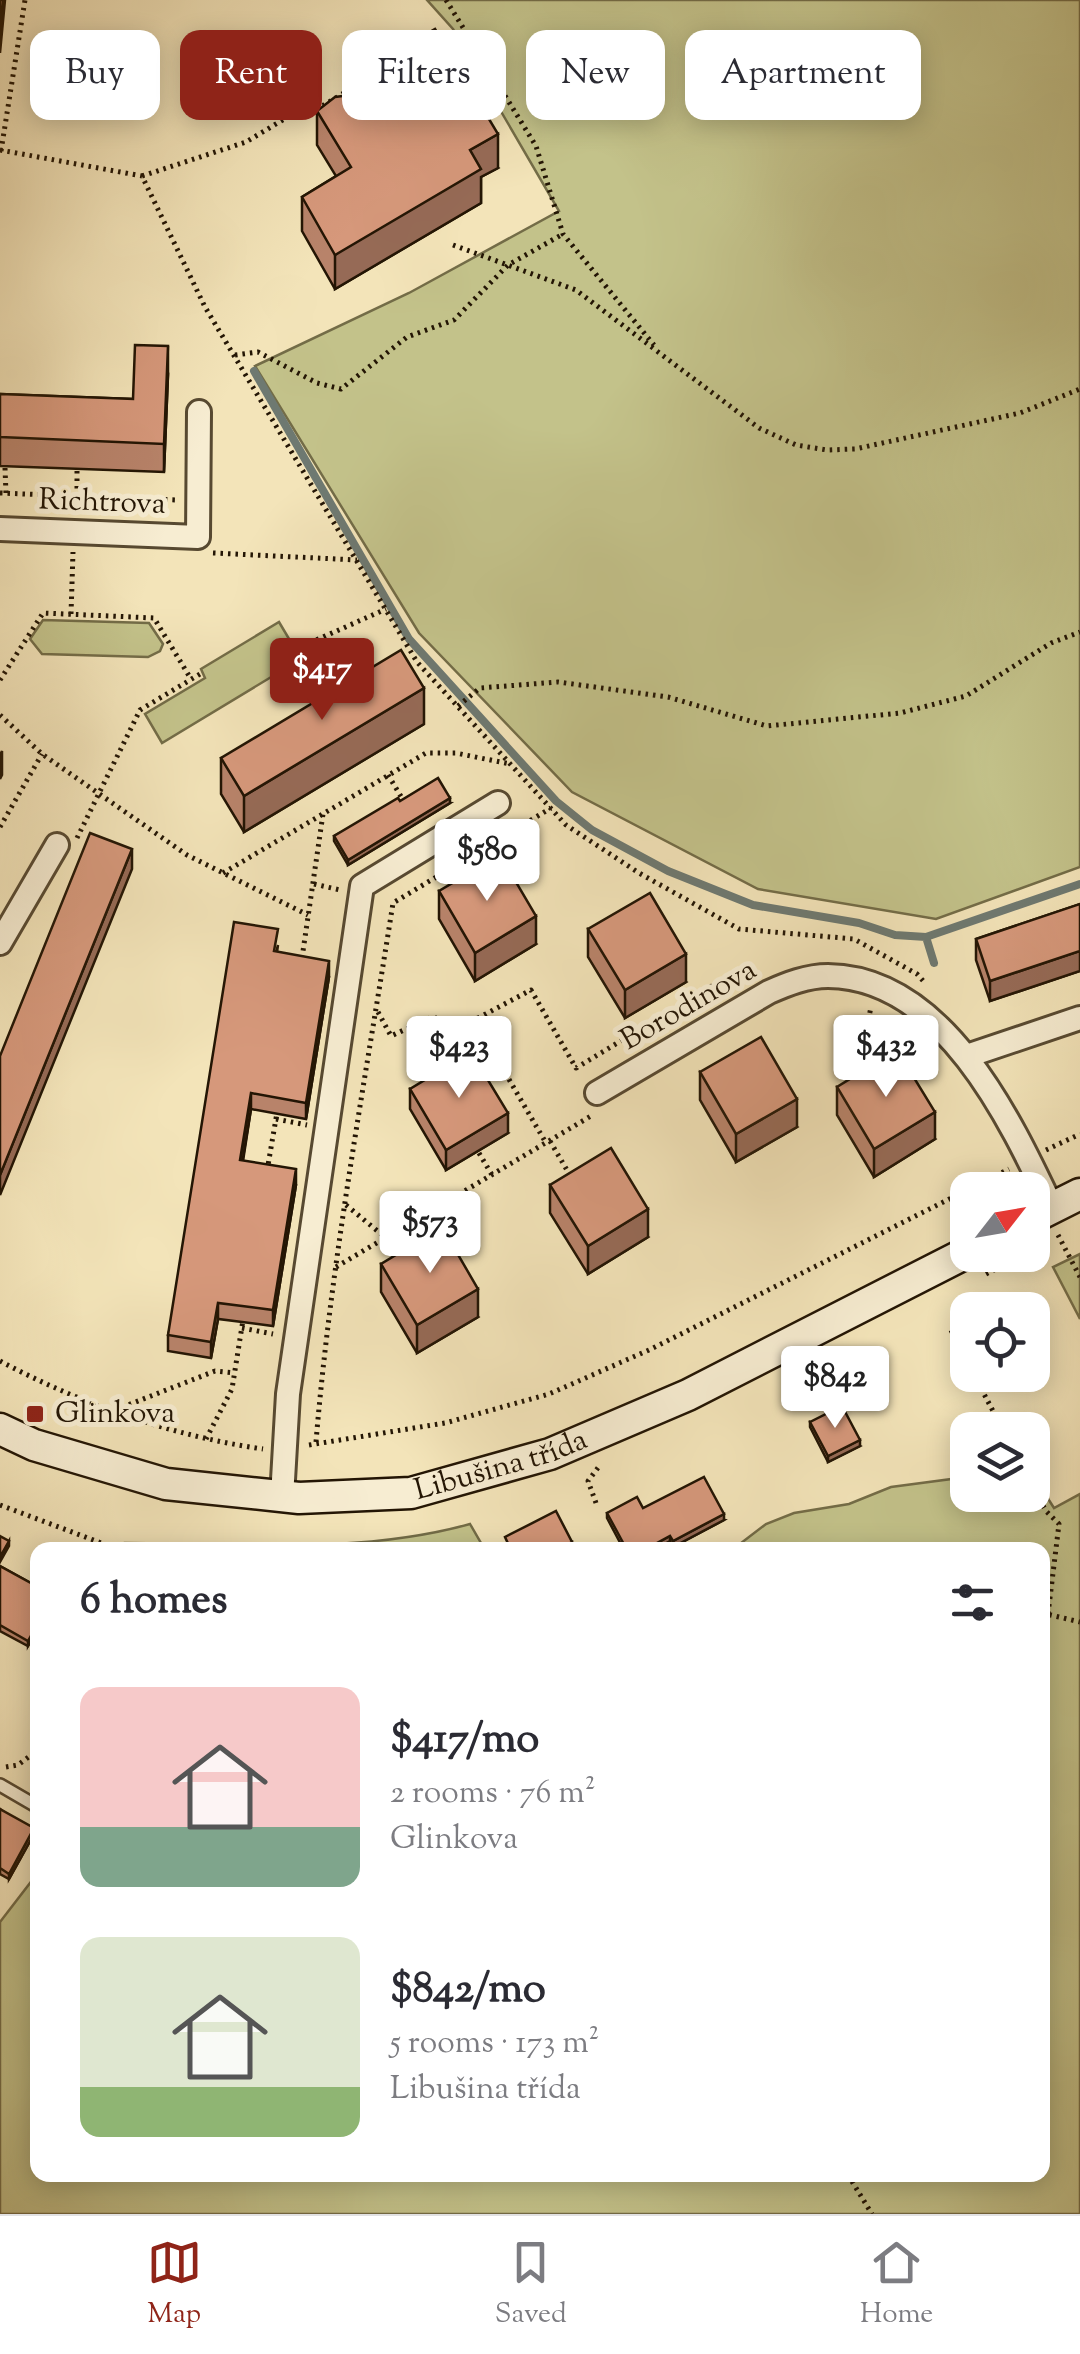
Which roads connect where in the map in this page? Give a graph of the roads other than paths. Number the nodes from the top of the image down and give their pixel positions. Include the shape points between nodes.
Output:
1 (199, 412) dead end
2 (0, 529) edge
3 (498, 803) dead end
4 (63, 848) road end
5 (0, 944) edge
6 (1080, 1018) edge
7 (968, 1056) junction
8 (598, 1103) road end
9 (1032, 1172) edge
10 (1080, 1194) edge
11 (1050, 1209) edge
12 (950, 1261) edge
13 (0, 1429) edge
14 (282, 1496) junction
15 (0, 1785) edge
16 (30, 1802) edge

1 - 2 street, Richtrova via 198,537
3 - 14 street via 362,886 288,1394
4 - 5 street
6 - 7 street
7 - 8 street, Borodinova via 902,1000 866,982 827,976 768,992
7 - 9 street, Borodinova
10 - 11 street
12 - 14 street, Libušina třída via 688,1395 550,1454 410,1493
13 - 14 street, Libušina třída via 166,1484
15 - 16 lane

